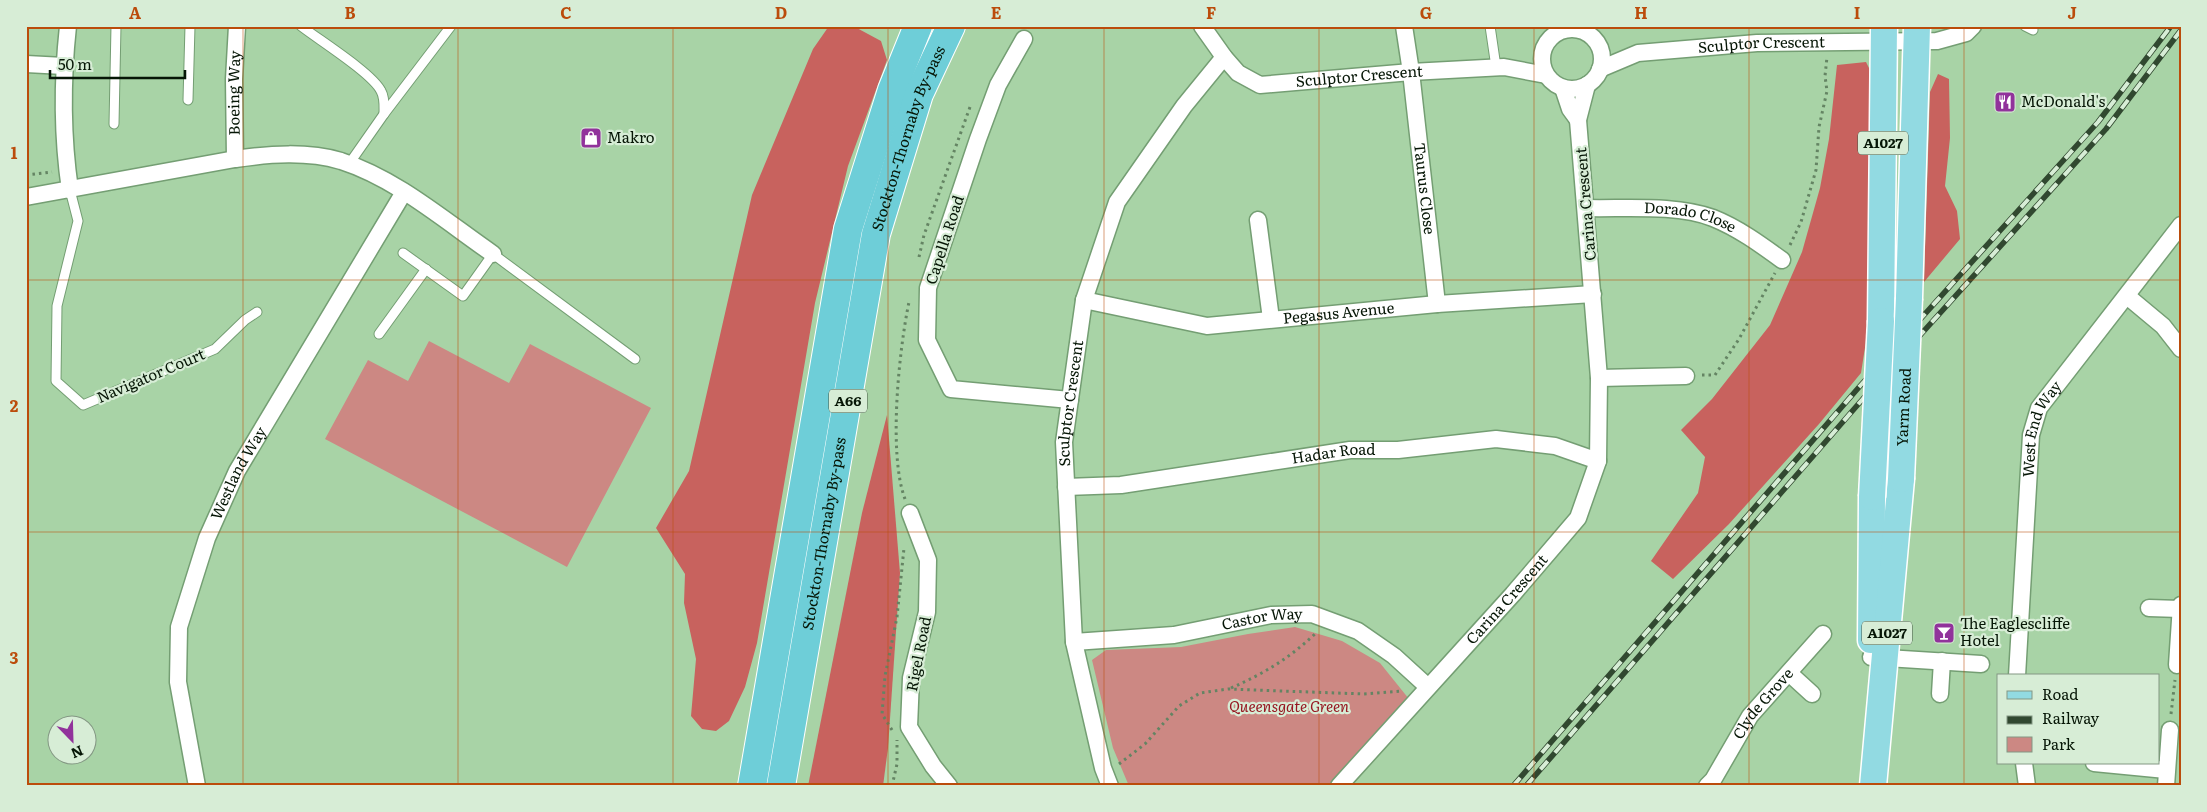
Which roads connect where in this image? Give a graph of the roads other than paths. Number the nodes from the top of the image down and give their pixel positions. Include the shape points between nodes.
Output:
1 (68, 26) edge
2 (116, 26) edge
3 (190, 26) edge
4 (237, 26) edge
5 (301, 26) edge
6 (451, 26) edge
7 (918, 26) edge
8 (950, 26) edge
9 (1202, 26) edge
10 (1404, 26) edge
11 (1490, 26) edge
12 (1974, 26) edge
13 (1576, 28) edge
14 (1556, 30) edge
15 (1884, 33) edge
16 (1917, 33) edge
17 (1024, 39) dead end
18 (1599, 47) junction
19 (1543, 52) junction
20 (1638, 53) junction
21 (1224, 57) junction
22 (26, 64) edge
23 (64, 66) junction
24 (1500, 67) junction
25 (1600, 69) junction
26 (1411, 72) junction
27 (1546, 75) junction
28 (1587, 85) junction
29 (1563, 88) junction
30 (188, 100) dead end
31 (384, 114) junction
32 (1578, 120) junction
33 (114, 124) dead end
34 (235, 159) junction
35 (349, 164) junction
36 (70, 190) junction
37 (404, 192) junction
38 (26, 197) edge
39 (1586, 208) junction
40 (1258, 220) dead end
41 (2181, 225) edge
42 (403, 253) dead end
43 (493, 254) junction
44 (1782, 260) road end
45 (426, 269) junction
46 (1594, 294) junction
47 (2127, 296) junction
48 (1084, 300) junction
49 (1436, 304) junction
50 (257, 312) dead end
51 (1271, 319) junction
52 (379, 334) dead end
53 (2181, 349) edge
54 (635, 359) dead end
55 (1686, 376) road end
56 (1599, 378) junction
57 (1070, 400) junction
58 (1598, 461) junction
59 (1066, 487) junction
60 (910, 513) road end
61 (2181, 605) edge
62 (2149, 608) dead end
63 (2180, 609) edge
64 (1823, 634) dead end
65 (1074, 642) junction
66 (1878, 657) junction
67 (1942, 661) junction
68 (1981, 664) dead end
69 (2177, 664) road end
70 (1789, 673) junction
71 (2017, 674) edge
72 (1428, 687) junction
73 (1812, 694) dead end
74 (1940, 694) dead end
75 (2170, 730) road end
76 (2029, 764) edge
77 (2099, 764) edge
78 (2166, 778) edge
79 (1713, 784) edge
80 (197, 786) edge
81 (752, 786) edge
82 (781, 786) edge
83 (949, 786) edge
84 (1110, 786) edge
85 (1339, 786) edge
86 (1872, 786) edge
87 (2027, 786) edge

1 - 23 street
2 - 33 lane
3 - 30 lane
4 - 34 street, Boeing Way
5 - 31 lane via 371,78 381,90
6 - 31 lane
7 - 81 highway, Stockton-Thornaby By-pass / A66 via 892,90 848,229
8 - 82 highway, Stockton-Thornaby By-pass / A66 via 919,94 876,234
9 - 21 street, Sculptor Crescent
10 - 26 street, Taurus Close
11 - 24 lane
12 - 16 street, Sculptor Crescent via 1966,33 1948,39
13 - 14 street
13 - 18 street via 1590,36
14 - 19 street
15 - 16 street, Sculptor Crescent
15 - 20 street, Sculptor Crescent
15 - 66 main road, Yarm Road / A1027, bridge via 1881,321 1872,497
16 - 66 main road, Yarm Road / A1027, bridge via 1910,298 1901,479
17 - 57 street, Capella Road via 998,85 928,288 927,340 951,389
18 - 20 street, Sculptor Crescent
18 - 25 street via 1602,54
19 - 24 street, Sculptor Crescent
19 - 27 street
20 - 25 street, Sculptor Crescent
21 - 26 street, Sculptor Crescent via 1238,73 1260,85
21 - 48 street, Sculptor Crescent via 1184,106 1117,202
22 - 23 street
23 - 36 street via 63,120
24 - 26 street, Sculptor Crescent
24 - 27 street, Sculptor Crescent
25 - 28 street
26 - 49 street, Taurus Close
27 - 29 street
28 - 29 street
28 - 32 street, Carina Crescent
29 - 32 street, Carina Crescent via 1570,109
31 - 35 lane
32 - 39 street, Carina Crescent
34 - 35 street via 268,154 300,155
34 - 36 street
35 - 37 street
36 - 38 street
36 - 50 lane, Navigator Court via 78,221 57,306 56,381 83,405 215,349
37 - 43 street
37 - 80 street, Westland Way via 237,471 207,538 179,628 178,682
39 - 44 street, Dorado Close via 1675,210 1711,218 1744,233
39 - 46 street, Carina Crescent
40 - 51 street
41 - 47 street, West End Way
42 - 45 lane
43 - 45 lane via 463,296
43 - 54 lane
45 - 52 lane
46 - 49 street, Pegasus Avenue
46 - 56 street, Carina Crescent
47 - 53 street via 2163,326
47 - 71 street, West End Way via 2039,408 2031,435
48 - 51 street, Pegasus Avenue via 1207,326
48 - 57 street, Sculptor Crescent
49 - 51 street, Pegasus Avenue
55 - 56 street
56 - 58 street, Carina Crescent
57 - 59 street, Sculptor Crescent via 1064,442
58 - 59 street, Hadar Road via 1555,446 1496,439 1398,450 1350,450 1121,485
58 - 72 street, Carina Crescent via 1578,518
59 - 65 street, Sculptor Crescent
60 - 83 street, Rigel Road via 928,560 927,612 911,678 909,727
61 - 63 street
62 - 63 street
63 - 69 street
64 - 70 street, Clyde Grove
65 - 72 street, Castor Way via 1174,634 1271,616 1312,614 1358,631 1394,656
65 - 84 street, Sculptor Crescent
66 - 67 street
66 - 86 main road, Yarm Road / A1027
67 - 68 street
67 - 74 street
70 - 73 street
70 - 79 street, Clyde Grove via 1750,716
72 - 85 street, Carina Crescent
75 - 78 street
76 - 87 street
77 - 78 street

